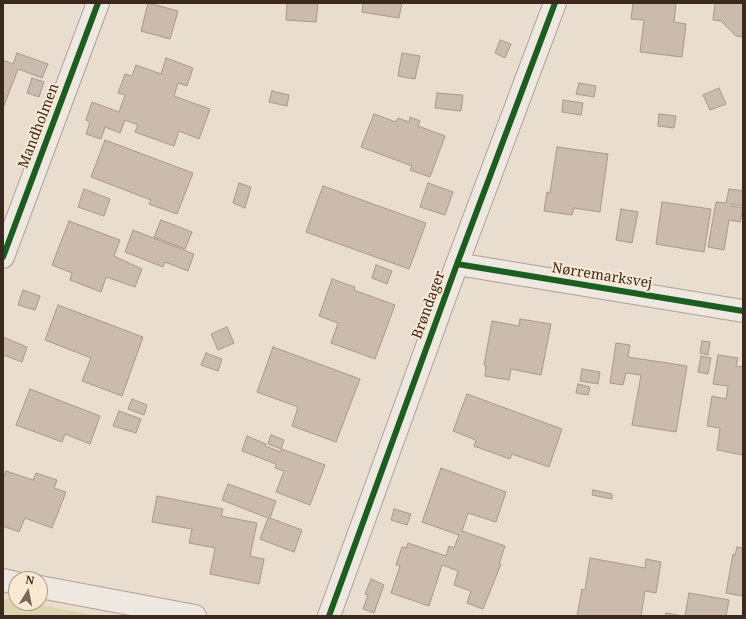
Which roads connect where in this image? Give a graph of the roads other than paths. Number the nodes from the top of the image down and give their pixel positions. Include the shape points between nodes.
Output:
1 (98, 3) edge
2 (555, 3) edge
3 (3, 257) edge
4 (457, 264) junction
5 (743, 311) edge
6 (48, 588) edge
7 (195, 616) edge
8 (329, 616) edge

1 - 3 street, Mandholmen
2 - 4 street, Brøndager
4 - 5 street, Nørremarksvej
4 - 8 street, Brøndager
6 - 7 street

